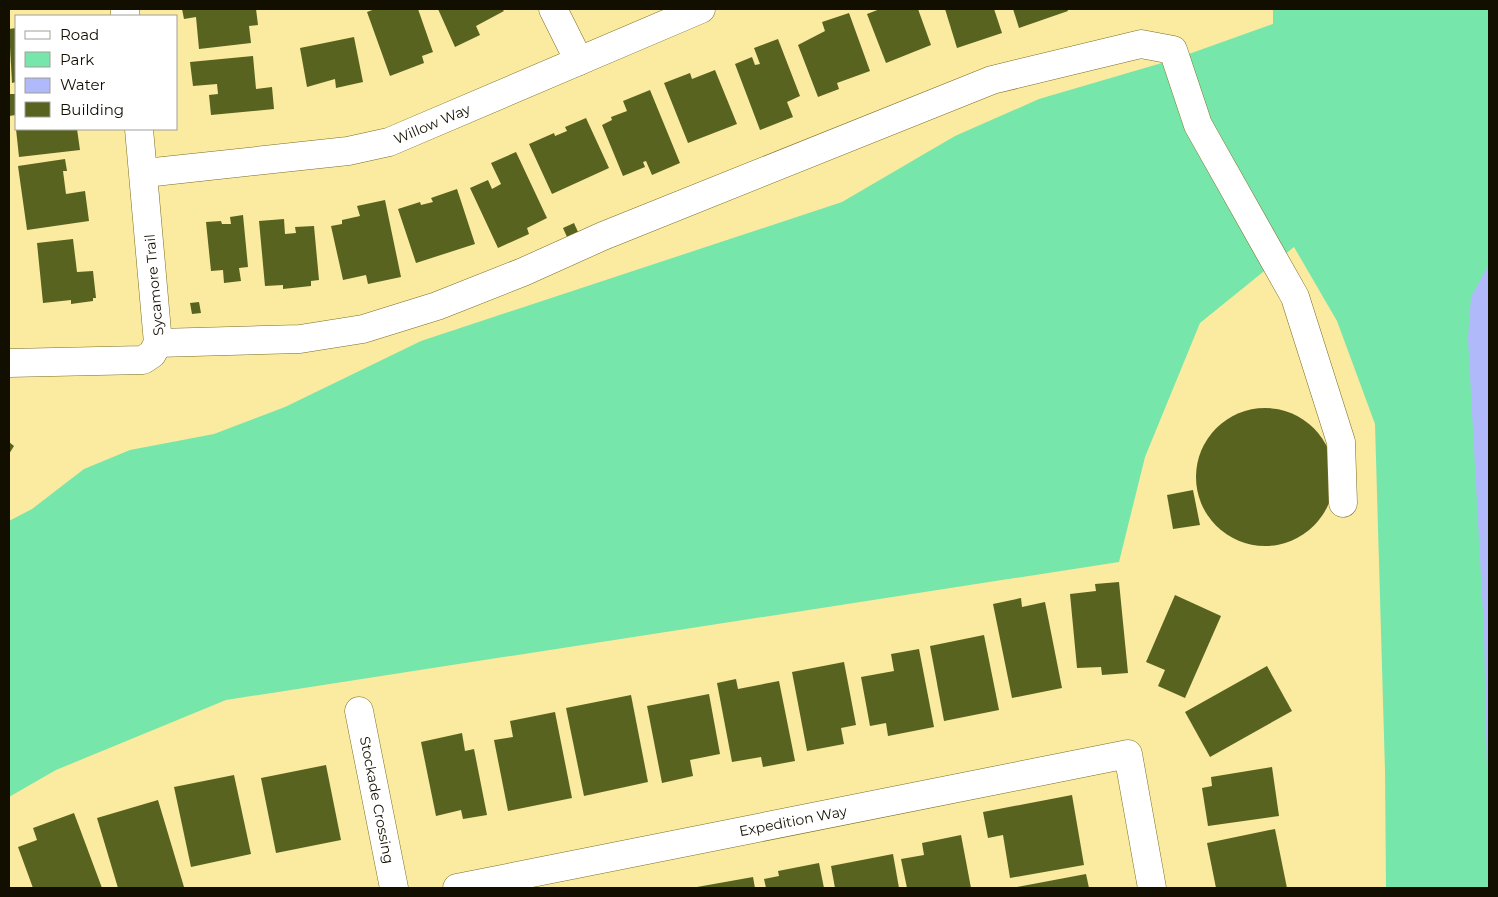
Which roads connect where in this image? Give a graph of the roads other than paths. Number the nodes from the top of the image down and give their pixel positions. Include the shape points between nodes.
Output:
1 (552, 9) edge
2 (701, 9) edge
3 (579, 61) junction
4 (139, 130) edge
5 (145, 174) junction
6 (158, 343) junction
7 (9, 363) edge
8 (1343, 503) dead end
9 (359, 711) dead end
10 (394, 888) edge
11 (457, 888) edge
12 (1152, 888) edge

1 - 3 street
2 - 3 street, Willow Way
3 - 5 street, Willow Way via 390,142 348,151
4 - 5 street, Sycamore Trail
5 - 6 street, Sycamore Trail
6 - 7 street, Sycamore Trail via 152,354 143,360
6 - 8 street via 300,339 363,329 437,306 523,272 603,236 992,80 1141,44 1173,50 1198,125 1295,297 1341,442
9 - 10 street, Stockade Crossing
11 - 12 street, Expedition Way via 1128,754

